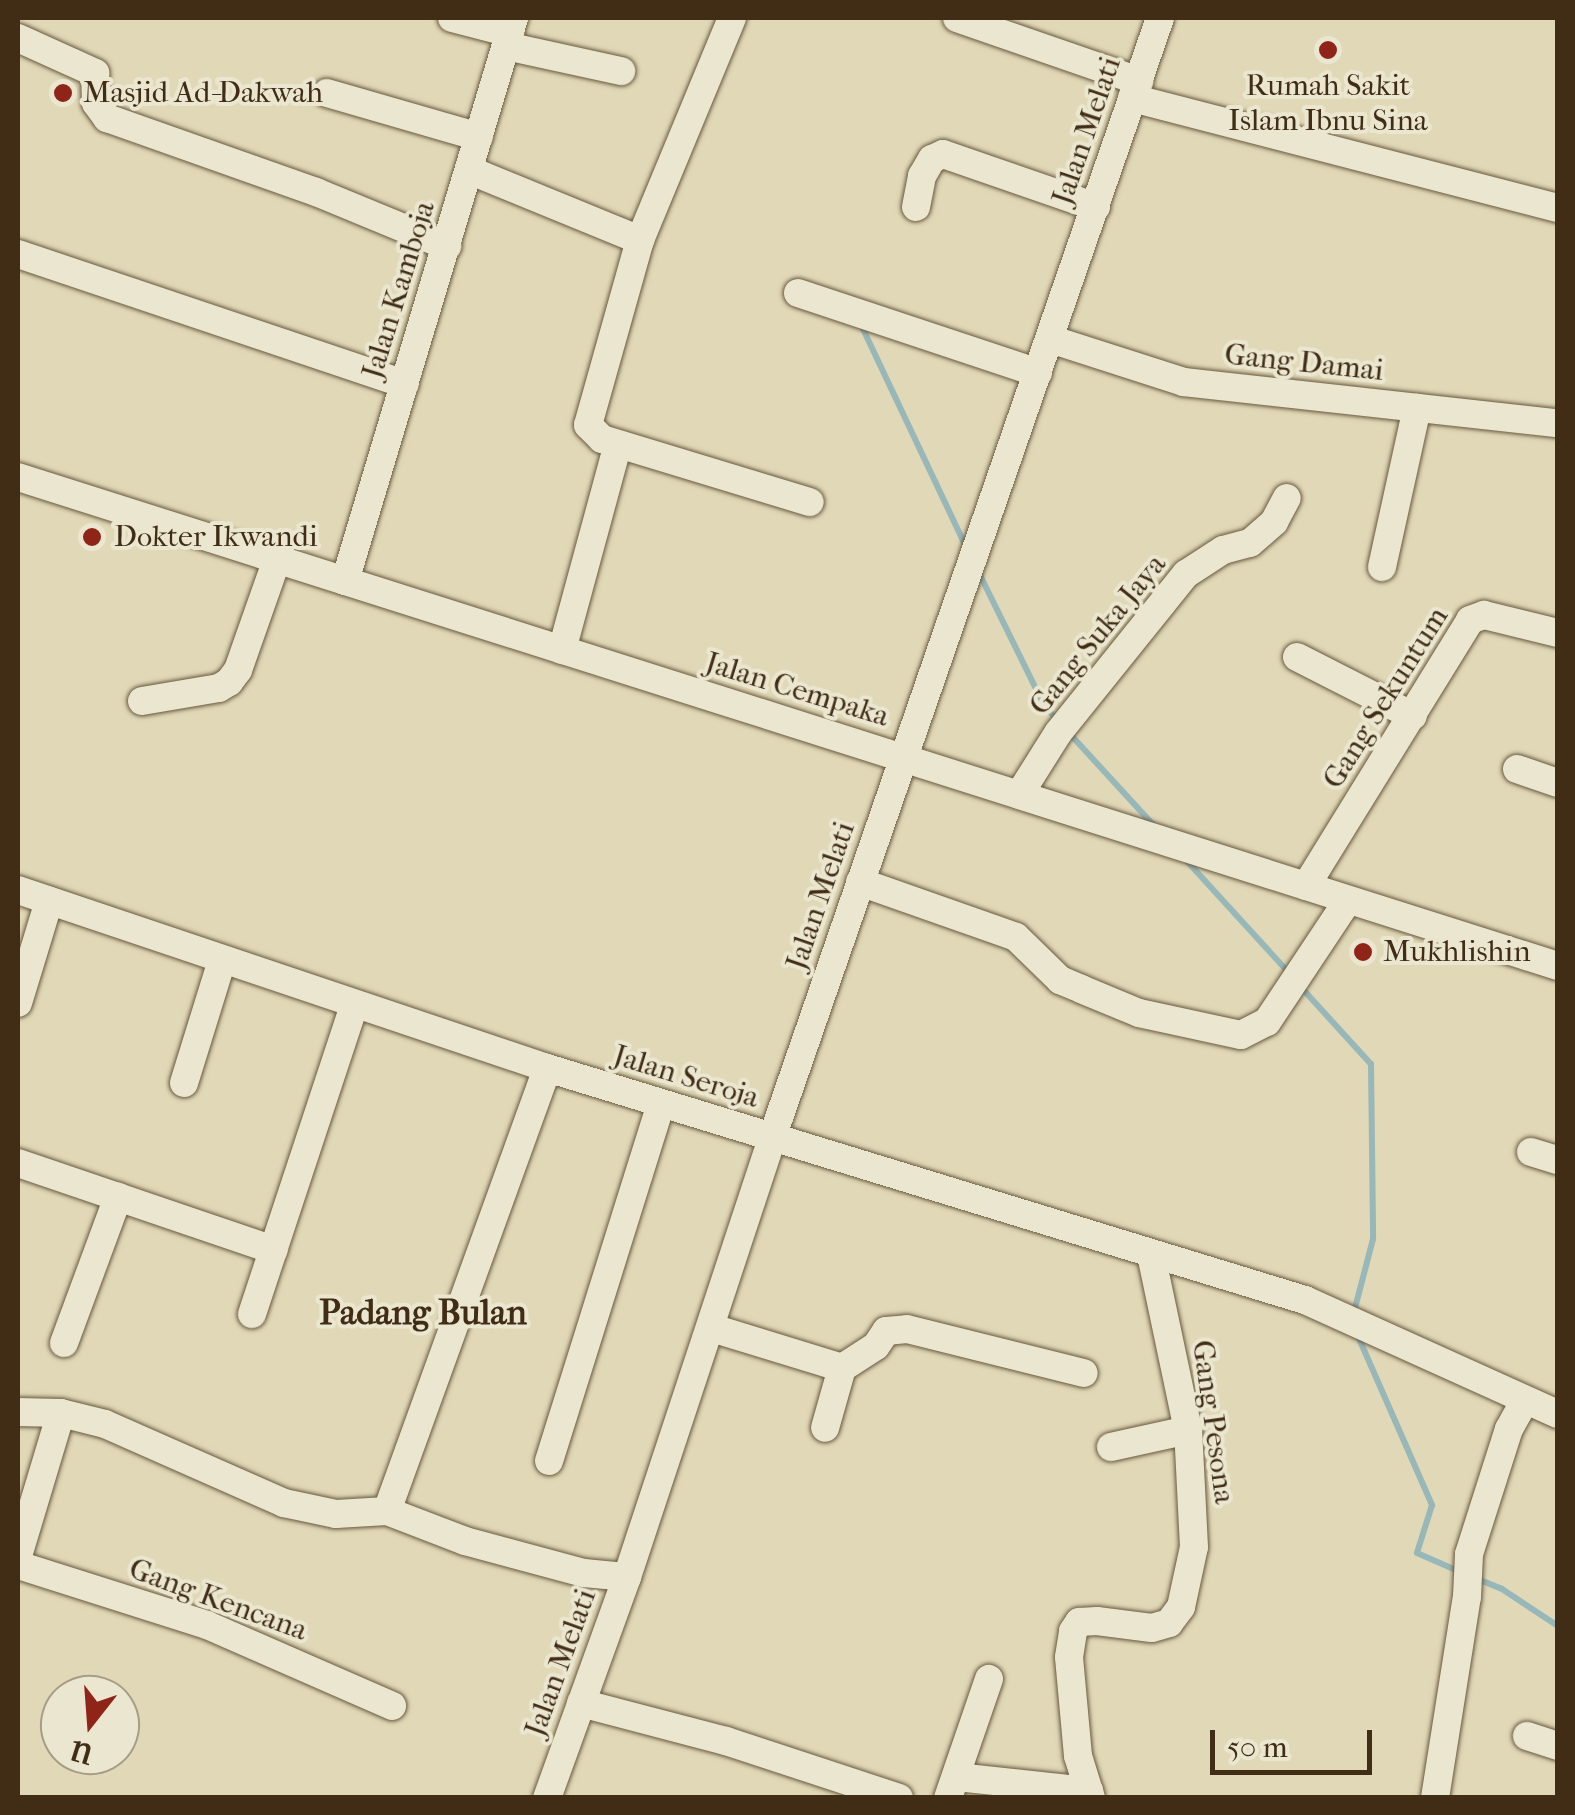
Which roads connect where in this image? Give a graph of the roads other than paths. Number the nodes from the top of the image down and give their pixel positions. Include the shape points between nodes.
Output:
1 (452, 18) edge
2 (732, 18) edge
3 (956, 18) edge
4 (1160, 18) edge
5 (510, 32) edge
6 (18, 38) edge
7 (621, 71) dead end
8 (1135, 90) junction
9 (326, 93) dead end
10 (479, 137) junction
11 (469, 170) junction
12 (916, 207) dead end
13 (1096, 207) junction
14 (1558, 208) edge
15 (640, 240) junction
16 (447, 246) junction
17 (18, 254) edge
18 (798, 293) dead end
19 (1050, 339) junction
20 (1038, 374) junction
21 (405, 384) junction
22 (1417, 408) junction
23 (1558, 423) edge
24 (618, 444) junction
25 (18, 476) edge
26 (1287, 498) dead end
27 (810, 502) dead end
28 (276, 559) junction
29 (1382, 567) dead end
30 (346, 581) junction
31 (1558, 633) edge
32 (562, 650) junction
33 (1297, 657) dead end
34 (142, 701) dead end
35 (1413, 716) junction
36 (902, 758) junction
37 (1517, 769) dead end
38 (1558, 783) edge
39 (1019, 795) junction
40 (860, 882) junction
41 (1306, 886) junction
42 (18, 890) edge
43 (1348, 900) junction
44 (49, 901) junction
45 (222, 960) junction
46 (1558, 966) edge
47 (18, 1003) edge
48 (354, 1006) junction
49 (547, 1068) junction
50 (184, 1083) dead end
51 (661, 1104) junction
52 (772, 1138) junction
53 (18, 1163) edge
54 (118, 1198) junction
55 (274, 1250) junction
56 (1151, 1256) junction
57 (252, 1314) dead end
58 (712, 1328) junction
59 (64, 1344) dead end
60 (842, 1368) junction
61 (1084, 1373) dead end
62 (1524, 1402) junction
63 (18, 1412) edge
64 (61, 1413) junction
65 (1558, 1414) edge
66 (826, 1428) dead end
67 (1188, 1430) junction
68 (1110, 1448) dead end
69 (549, 1461) dead end
70 (387, 1511) junction
71 (18, 1556) edge
72 (18, 1566) edge
73 (627, 1577) junction
74 (990, 1679) dead end
75 (581, 1703) junction
76 (392, 1706) dead end
77 (1527, 1736) dead end
78 (1558, 1746) edge
79 (952, 1787) edge
80 (1090, 1794) edge
81 (546, 1798) edge
82 (898, 1798) edge
83 (1435, 1798) edge

1 - 5 street
2 - 15 street
3 - 8 street
4 - 8 street, Jalan Melati
5 - 7 street
5 - 10 street, Jalan Kamboja
6 - 16 street via 94,73 96,104 107,118
8 - 13 street, Jalan Melati
8 - 14 street
9 - 10 street
10 - 11 street, Jalan Kamboja
11 - 15 street
11 - 16 street, Jalan Kamboja
12 - 13 street via 922,176 943,154
13 - 19 street, Jalan Melati
15 - 24 street via 588,425
16 - 21 street, Jalan Kamboja
17 - 21 street
18 - 20 street
19 - 20 street, Jalan Melati
19 - 22 street, Gang Damai via 1184,382
20 - 36 street, Jalan Melati
21 - 30 street, Jalan Kamboja
22 - 23 street, Gang Damai
22 - 29 street
24 - 27 street
24 - 32 street
25 - 28 street, Jalan Cempaka
26 - 39 street, Gang Suka Jaya via 1274,522 1250,542 1186,574 1058,732
28 - 30 street, Jalan Cempaka
28 - 34 street via 229,682
30 - 32 street, Jalan Cempaka
31 - 35 street, Gang Sekuntum via 1476,615
32 - 36 street, Jalan Cempaka
33 - 35 street
35 - 41 street, Gang Sekuntum
36 - 39 street, Jalan Cempaka
36 - 40 street, Jalan Melati
37 - 38 street
39 - 41 street, Jalan Cempaka
40 - 43 street via 1016,938 1060,980 1139,1013 1241,1036 1267,1022
40 - 52 street, Jalan Melati
41 - 43 street, Jalan Cempaka
42 - 44 street, Jalan Seroja
43 - 46 street, Jalan Cempaka
44 - 45 street, Jalan Seroja
44 - 47 street
45 - 48 street, Jalan Seroja
45 - 50 street
48 - 49 street, Jalan Seroja
48 - 55 street
49 - 51 street, Jalan Seroja
49 - 70 street
51 - 52 street, Jalan Seroja
51 - 69 street
52 - 56 street, Jalan Seroja
52 - 58 street, Jalan Melati
53 - 54 street
54 - 55 street
54 - 59 street
55 - 57 street
56 - 62 street, Jalan Seroja via 1305,1300
56 - 67 street, Gang Pesona
58 - 60 street
58 - 73 street, Jalan Melati
60 - 61 street via 886,1332 906,1329
60 - 66 street
62 - 65 street
62 - 83 street via 1469,1554
63 - 64 street
64 - 70 street via 105,1424 284,1503 336,1514
64 - 71 street
67 - 68 street
67 - 80 street, Gang Pesona via 1196,1514 1182,1607 1168,1623 1152,1628 1098,1621 1079,1622 1073,1630 1069,1657 1078,1756
70 - 73 street via 466,1541 584,1573
72 - 76 street, Gang Kencana via 206,1625
73 - 75 street, Jalan Melati
74 - 79 street
75 - 81 street, Jalan Melati
75 - 82 street via 726,1741
77 - 78 street
79 - 80 street

